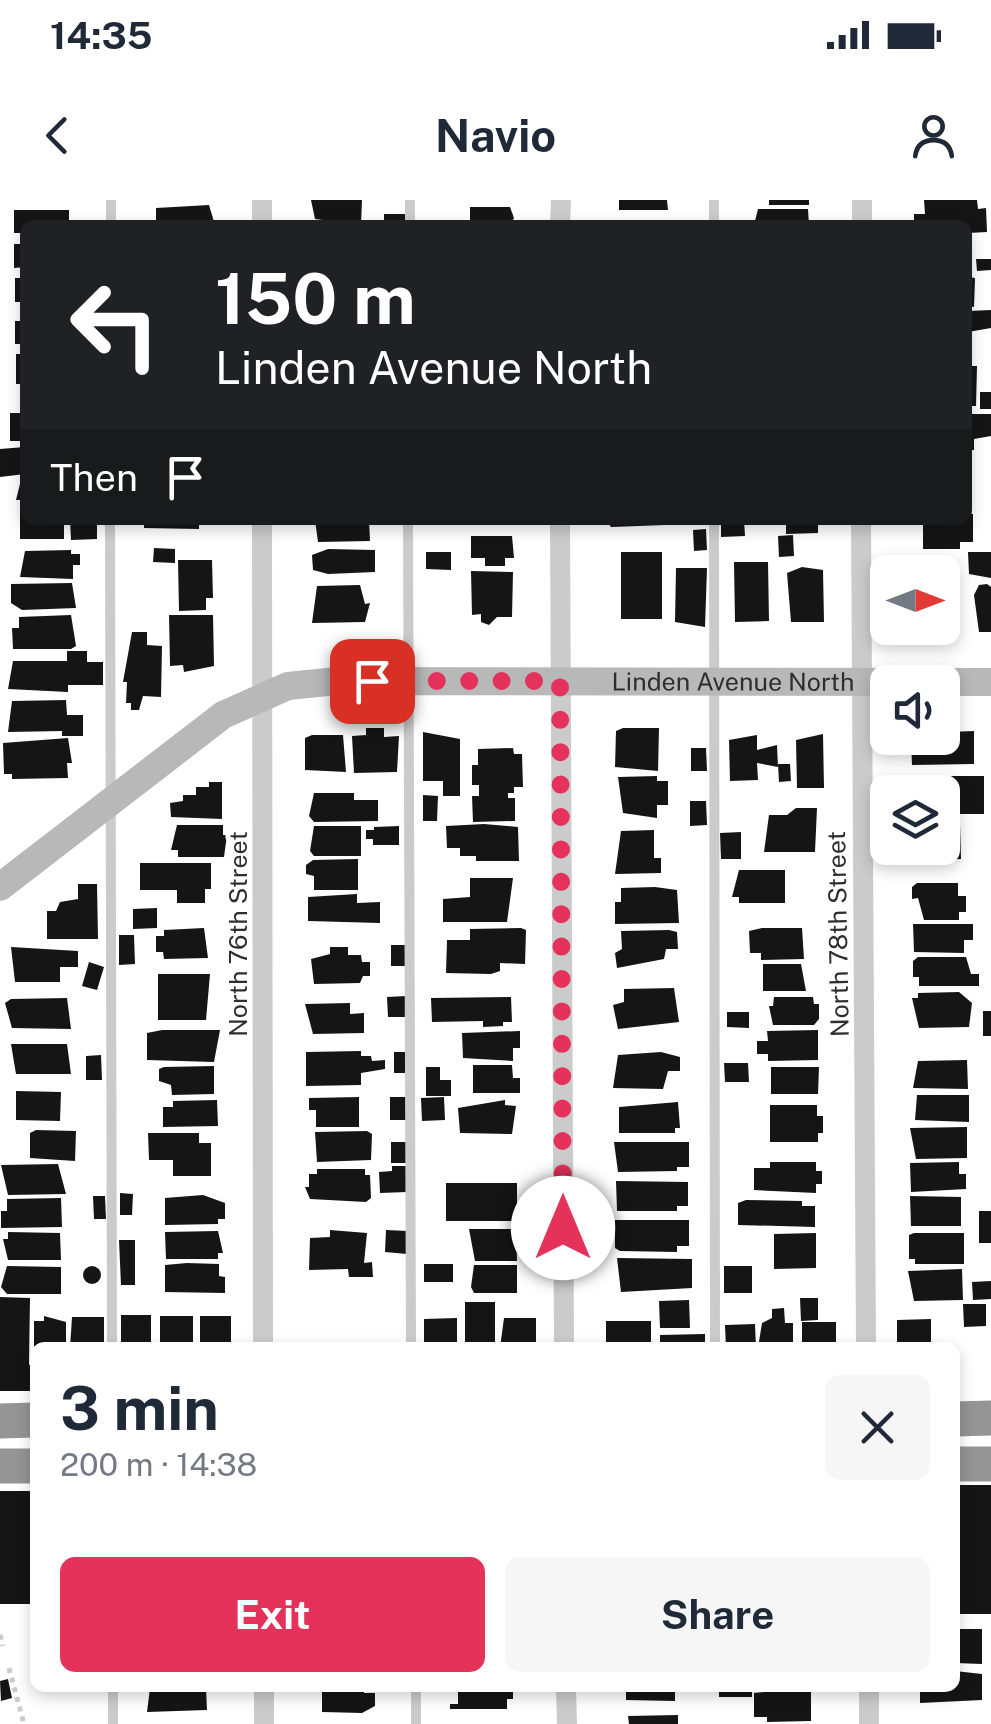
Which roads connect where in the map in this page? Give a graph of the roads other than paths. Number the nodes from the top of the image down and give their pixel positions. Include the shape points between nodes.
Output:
1 (110, 525) edge
2 (262, 525) edge
3 (408, 525) edge
4 (560, 525) edge
5 (714, 525) edge
6 (861, 525) edge
7 (407, 681) junction
8 (560, 681) junction
9 (714, 682) junction
10 (860, 682) junction
11 (991, 682) edge
12 (262, 694) junction
13 (110, 802) junction
14 (0, 887) edge
15 (112, 1342) edge
16 (263, 1342) edge
17 (411, 1342) edge
18 (564, 1342) edge
19 (714, 1342) edge
20 (866, 1342) edge
21 (991, 1418) edge
22 (960, 1419) edge
23 (30, 1420) edge
24 (0, 1421) edge
25 (960, 1464) edge
26 (991, 1464) edge
27 (0, 1466) edge
28 (30, 1466) edge
29 (113, 1692) edge
30 (264, 1692) edge
31 (416, 1692) edge
32 (566, 1692) edge
33 (869, 1692) edge
34 (113, 1724) edge
35 (264, 1724) edge
36 (416, 1724) edge
37 (566, 1724) edge
38 (869, 1724) edge

1 - 13 lane
2 - 12 street, North 76th Street
3 - 7 lane
4 - 8 street
5 - 9 lane
6 - 10 street, North 78th Street
7 - 8 street, Linden Avenue North
7 - 12 street, Linden Avenue North via 311,682
7 - 17 lane
8 - 9 street, Linden Avenue North
8 - 18 street
9 - 10 street, Linden Avenue North
9 - 19 lane
10 - 11 street, Linden Avenue North
10 - 20 street, North 78th Street
12 - 13 street, Linden Avenue North via 223,714
12 - 16 street, North 76th Street
13 - 14 street, Linden Avenue North
13 - 15 lane
21 - 22 highway
23 - 24 highway
25 - 26 highway
27 - 28 highway
29 - 34 lane
30 - 35 street
31 - 36 lane
32 - 37 street
33 - 38 street

